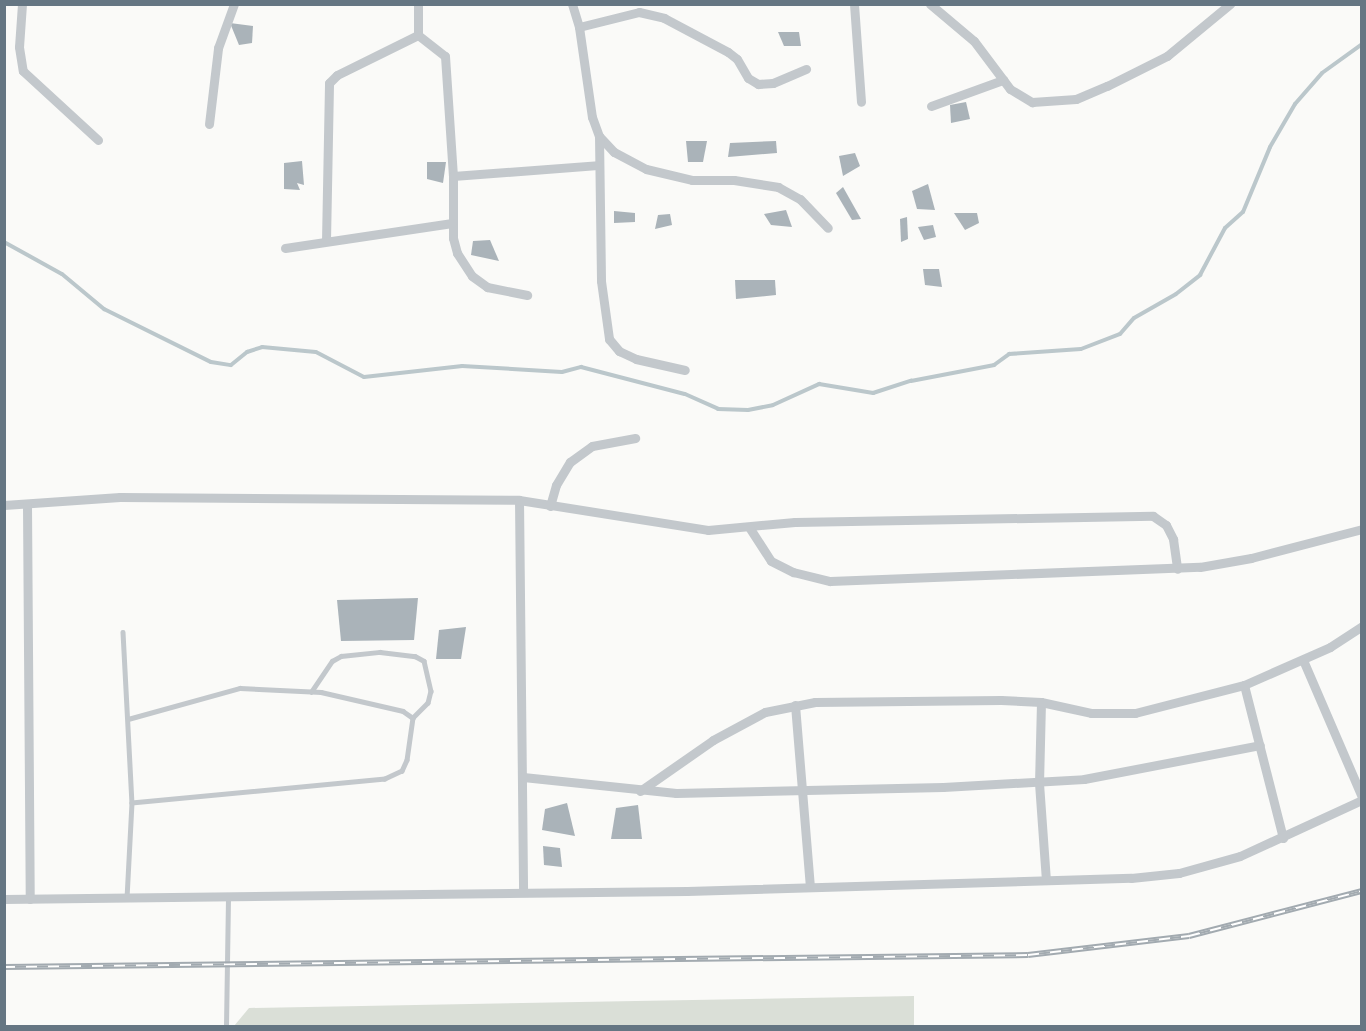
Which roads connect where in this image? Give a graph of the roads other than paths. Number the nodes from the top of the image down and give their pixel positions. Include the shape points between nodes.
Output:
1 (22, 4) edge
2 (234, 4) edge
3 (418, 4) edge
4 (572, 4) edge
5 (854, 4) edge
6 (930, 4) edge
7 (1230, 4) edge
8 (579, 27) junction
9 (418, 34) junction
10 (806, 69) dead end
11 (1003, 80) junction
12 (861, 102) dead end
13 (931, 106) dead end
14 (209, 124) dead end
15 (599, 136) junction
16 (98, 140) dead end
17 (598, 165) junction
18 (453, 176) junction
19 (452, 223) junction
20 (828, 228) dead end
21 (326, 242) junction
22 (285, 248) dead end
23 (527, 295) dead end
24 (685, 370) dead end
25 (635, 438) dead end
26 (519, 500) junction
27 (4, 505) edge
28 (27, 505) junction
29 (550, 506) junction
30 (749, 527) junction
31 (1362, 529) edge
32 (1177, 569) junction
33 (1362, 626) edge
34 (123, 632) dead end
35 (1303, 660) junction
36 (1244, 685) junction
37 (311, 692) junction
38 (1041, 702) junction
39 (795, 705) junction
40 (412, 718) junction
41 (128, 719) junction
42 (1260, 746) junction
43 (523, 777) junction
44 (1039, 783) junction
45 (803, 790) junction
46 (640, 791) junction
47 (1362, 799) edge
48 (132, 803) junction
49 (1283, 838) junction
50 (1046, 880) junction
51 (810, 886) junction
52 (523, 891) junction
53 (228, 898) junction
54 (4, 899) edge
55 (30, 899) junction
56 (127, 899) junction
57 (226, 1026) edge

1 - 16 street via 19,47 23,71
2 - 14 street via 218,48
3 - 9 street
4 - 8 street
5 - 12 street
6 - 11 street via 974,41
7 - 11 street via 1167,56 1076,99 1032,102 1021,99
8 - 10 street via 639,12 663,18 728,52 748,78 758,84 772,84
8 - 15 street via 592,117
9 - 18 street via 445,56
9 - 21 street via 337,75 329,83
11 - 13 street
15 - 17 street
15 - 20 street via 614,152 646,169 692,180 734,180 778,187 800,199
17 - 18 street
17 - 24 street via 601,281 609,339 619,351 636,360
18 - 19 street
19 - 21 street
19 - 23 street via 457,253 472,276 503,292
21 - 22 street
25 - 29 street via 592,446 570,462 556,485
26 - 28 street via 120,497
26 - 29 street
26 - 43 street
27 - 28 street
28 - 55 street
29 - 30 street via 708,530
30 - 32 street via 771,561 793,572 830,581
30 - 32 street via 795,522 1152,516 1166,525 1173,539
31 - 32 street via 1251,558
33 - 35 street
34 - 41 lane
35 - 36 street
35 - 47 street
36 - 38 street via 1135,713 1091,713
36 - 42 street
37 - 40 lane via 403,711
37 - 40 lane via 332,661 341,656 380,652 415,656 424,662 431,691 428,703
37 - 41 lane via 240,688
38 - 39 street
38 - 44 street
39 - 45 street
39 - 46 street via 765,712 713,740
40 - 48 lane via 407,760 402,771 385,779
41 - 48 lane
42 - 44 street
42 - 49 street
43 - 46 street
43 - 52 street
44 - 45 street
44 - 50 street
45 - 46 street
45 - 51 street
47 - 49 street
48 - 56 lane
49 - 50 street via 1240,856 1179,873
50 - 51 street
51 - 52 street
52 - 53 street
53 - 56 street
53 - 57 lane
54 - 55 street
55 - 56 street

